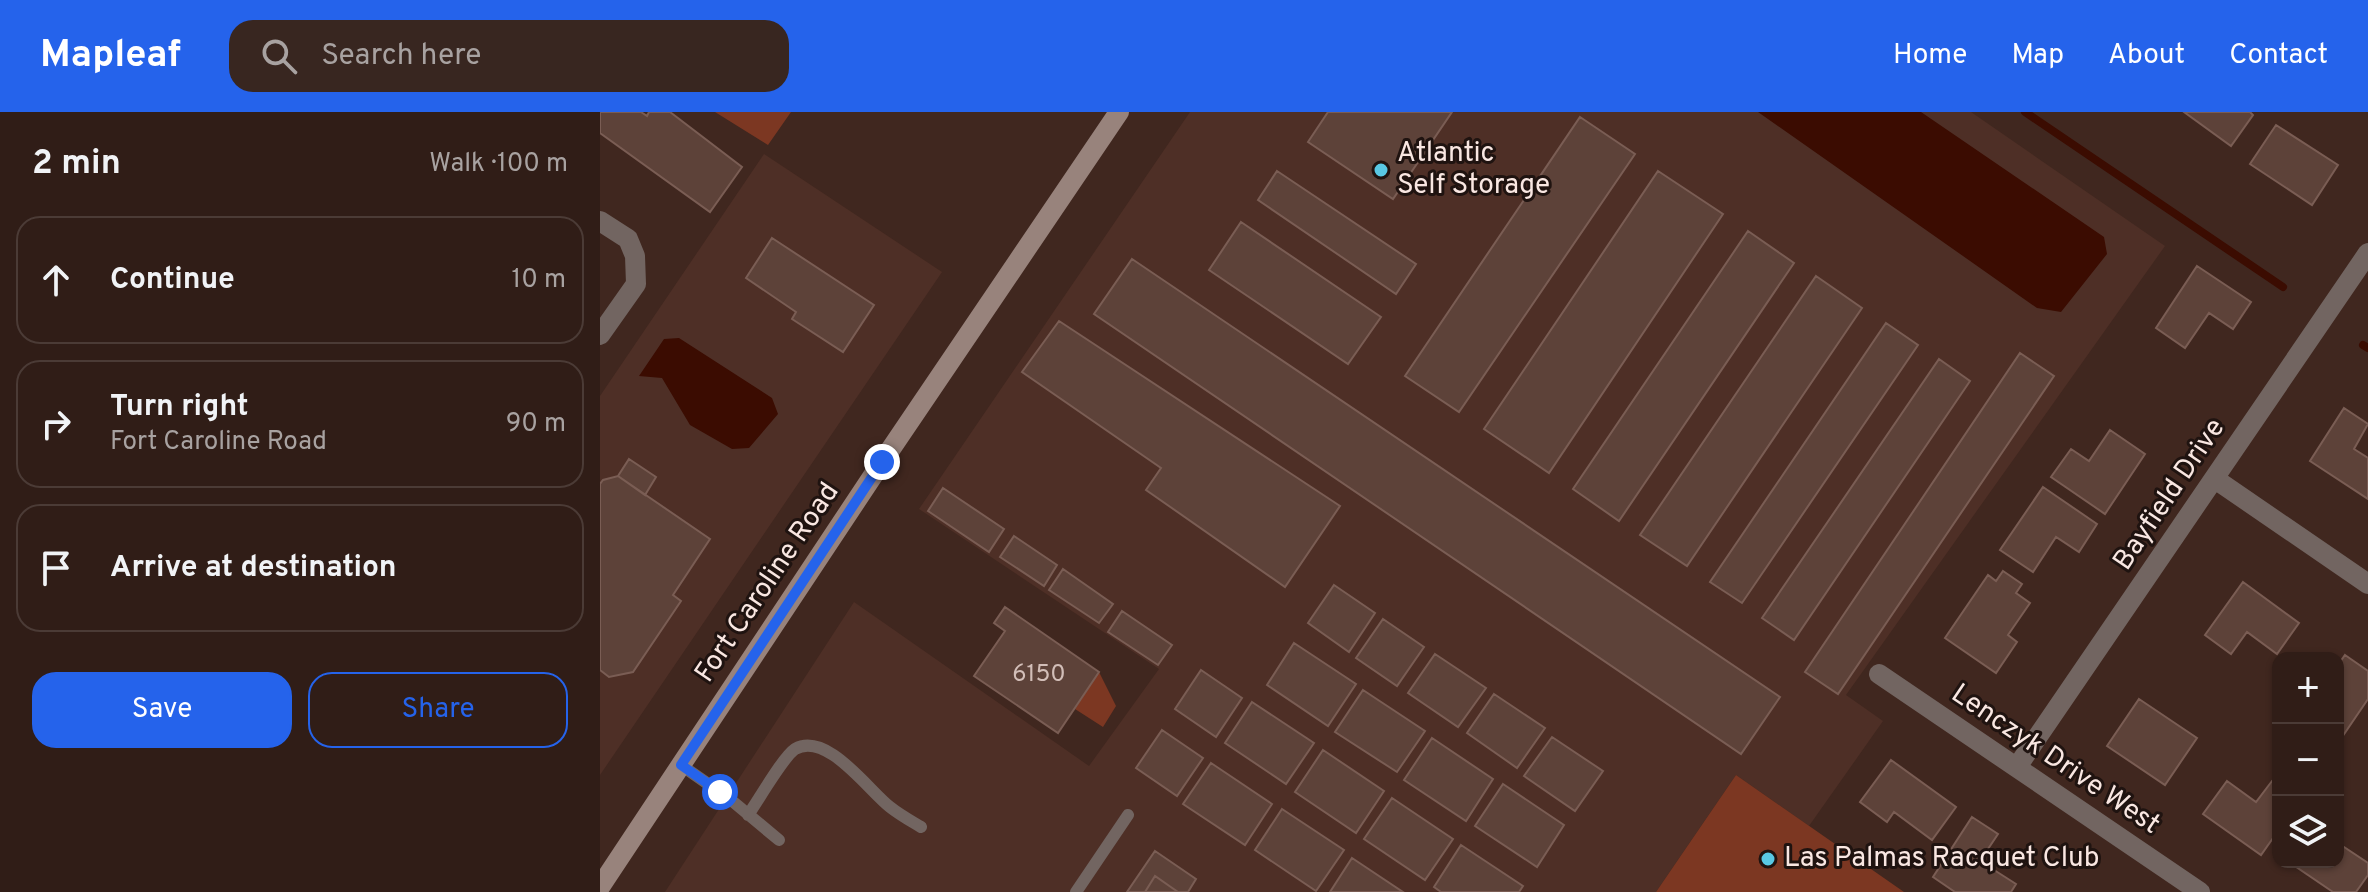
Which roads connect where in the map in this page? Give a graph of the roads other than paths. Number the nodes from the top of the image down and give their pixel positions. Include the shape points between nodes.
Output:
1 (1119, 112) edge
2 (600, 221) edge
3 (2368, 253) edge
4 (600, 335) edge
5 (2215, 479) junction
6 (2368, 584) edge
7 (1879, 674) dead end
8 (681, 765) junction
9 (2017, 767) junction
10 (748, 815) junction
11 (1128, 815) dead end
12 (921, 827) dead end
13 (779, 840) dead end
14 (600, 887) edge
15 (1076, 892) edge
16 (2200, 892) edge

1 - 8 street, Fort Caroline Road
2 - 4 street via 628,239 636,284
3 - 5 street, Bayfield Drive
5 - 6 street
5 - 9 street, Bayfield Drive
7 - 9 street, Lenczyk Drive West
8 - 10 lane
8 - 14 street, Fort Caroline Road
9 - 16 street, Lenczyk Drive West
10 - 12 lane via 792,751 804,746 818,747 858,773 889,806
10 - 13 lane
11 - 15 lane

